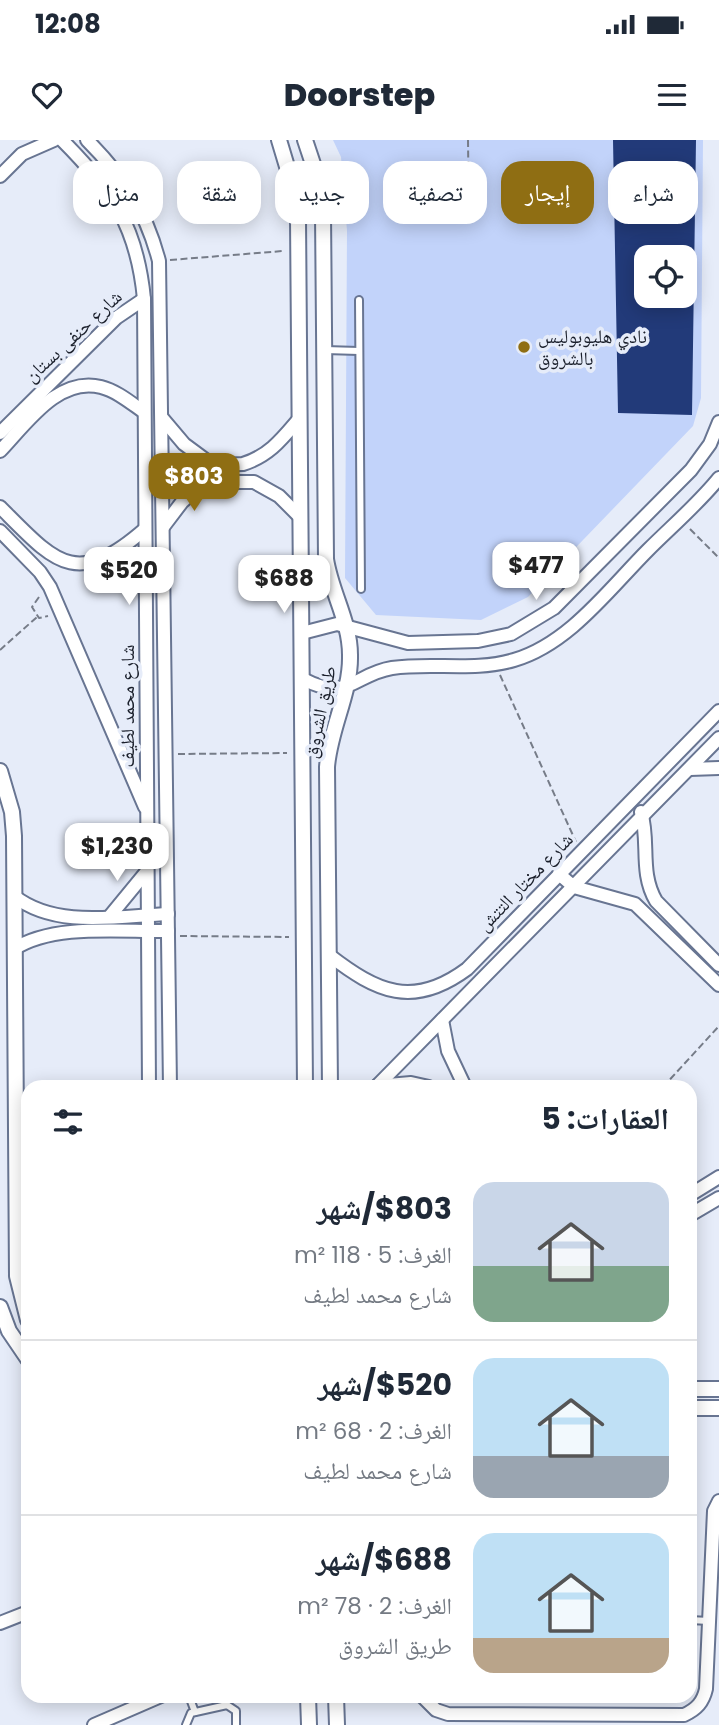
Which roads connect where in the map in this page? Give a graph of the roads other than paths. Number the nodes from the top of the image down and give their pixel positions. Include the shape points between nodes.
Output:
1 (54, 140) edge
2 (62, 140) edge
3 (87, 140) edge
4 (279, 140) edge
5 (305, 140) edge
6 (0, 176) edge
7 (144, 299) junction
8 (359, 300) dead end
9 (325, 350) junction
10 (359, 351) junction
11 (144, 412) junction
12 (162, 418) junction
13 (299, 419) junction
14 (719, 422) edge
15 (0, 433) edge
16 (0, 451) edge
17 (212, 465) junction
18 (145, 466) junction
19 (163, 466) junction
20 (719, 478) edge
21 (206, 481) junction
22 (145, 482) junction
23 (163, 482) junction
24 (0, 507) edge
25 (300, 518) junction
26 (163, 528) junction
27 (145, 530) junction
28 (0, 531) edge
29 (361, 589) dead end
30 (346, 625) junction
31 (302, 633) junction
32 (303, 679) junction
33 (346, 687) junction
34 (716, 719) edge
35 (719, 738) edge
36 (719, 768) edge
37 (690, 769) junction
38 (0, 771) edge
39 (630, 802) junction
40 (147, 812) junction
41 (643, 816) junction
42 (147, 870) junction
43 (559, 874) junction
44 (574, 887) junction
45 (14, 896) junction
46 (168, 914) junction
47 (148, 915) junction
48 (110, 916) junction
49 (148, 931) junction
50 (168, 934) junction
51 (15, 949) junction
52 (329, 956) junction
53 (476, 959) junction
54 (719, 965) edge
55 (488, 973) junction
56 (719, 985) edge
57 (442, 1020) junction
58 (149, 1080) edge
59 (170, 1080) edge
60 (305, 1080) edge
61 (330, 1080) edge
62 (383, 1080) edge
63 (462, 1080) edge
64 (16, 1171) junction
65 (0, 1172) edge
66 (719, 1177) edge
67 (697, 1191) edge
68 (719, 1198) edge
69 (697, 1211) edge
70 (21, 1292) edge
71 (0, 1307) edge
72 (21, 1349) edge
73 (697, 1389) edge
74 (719, 1389) edge
75 (697, 1408) edge
76 (719, 1408) edge
77 (719, 1502) edge
78 (21, 1615) edge
79 (697, 1620) edge
80 (709, 1621) junction
81 (0, 1623) edge
82 (148, 1703) edge
83 (191, 1703) edge
84 (308, 1703) edge
85 (337, 1703) edge
86 (429, 1703) edge
87 (195, 1712) junction
88 (117, 1720) edge
89 (94, 1725) edge
90 (186, 1725) edge
91 (236, 1725) edge
92 (309, 1725) edge
93 (337, 1725) edge

1 - 6 street via 22,154
2 - 7 street, شارع محمد لطيف via 97,175 126,220
3 - 12 street, شارع محمد لطيف via 130,188 159,261
4 - 13 street, طريق الشروق via 294,190
5 - 9 street, طريق الشروق via 323,213
7 - 11 street, شارع محمد لطيف
7 - 15 street, شارع حنفى بستان via 116,318
8 - 10 lane
9 - 10 lane
9 - 30 street, طريق الشروق via 326,559
10 - 29 lane
11 - 16 street, شارع حنفى بستان via 104,388 75,386 51,400
11 - 18 street, شارع محمد لطيف
12 - 17 street via 184,444
12 - 19 street, شارع محمد لطيف
13 - 17 street via 257,460
13 - 25 street, طريق الشروق
14 - 30 street via 691,470 554,608 526,628 486,640 408,643
17 - 19 street
18 - 19 street
18 - 22 street, شارع محمد لطيف
19 - 23 street, شارع محمد لطيف
20 - 33 street via 566,632 533,653 495,664 393,668
21 - 23 street
21 - 25 street via 254,482 279,496
21 - 26 street via 182,502
22 - 23 street
22 - 27 street, شارع محمد لطيف
23 - 26 street, شارع محمد لطيف
24 - 27 street via 47,554 75,565 103,558
25 - 31 street, طريق الشروق
26 - 46 street, شارع محمد لطيف
27 - 40 street, شارع محمد لطيف
28 - 40 street via 50,587
30 - 31 street
30 - 33 street, طريق الشروق via 350,656
31 - 32 street, طريق الشروق
32 - 33 street via 319,686
32 - 60 street, طريق الشروق
33 - 52 street, طريق الشروق via 328,757
34 - 39 street, شارع مختار التتش
35 - 37 street, شارع مختار التتش
36 - 37 street
37 - 41 street, شارع مختار التتش
38 - 45 street via 12,812
39 - 41 street
39 - 43 street, شارع مختار التتش
40 - 42 street, شارع محمد لطيف
41 - 44 street, شارع مختار التتش
41 - 54 street via 649,890
42 - 47 street, شارع محمد لطيف
42 - 48 street
43 - 44 street
43 - 53 street, شارع مختار التتش
44 - 55 street, شارع مختار التتش
44 - 56 street via 635,904
45 - 48 street via 49,915
45 - 51 street
46 - 47 street
46 - 50 street, شارع محمد لطيف
47 - 48 street
47 - 49 street, شارع محمد لطيف
49 - 50 street
49 - 51 street via 49,934
49 - 58 street, شارع محمد لطيف
50 - 59 street, شارع محمد لطيف
51 - 64 street
52 - 53 street, شارع مختار التتش via 371,985 411,993 450,981
52 - 61 street, طريق الشروق
53 - 55 street
55 - 57 street, شارع مختار التتش
57 - 62 street, شارع مختار التتش
57 - 63 street via 448,1051
64 - 65 street
64 - 70 street
66 - 67 street
68 - 69 street
71 - 72 street
73 - 74 street
75 - 76 street
77 - 80 street via 713,1511
78 - 81 street
79 - 80 lane
80 - 86 street via 706,1689 699,1705 684,1715 447,1714
82 - 88 street
83 - 87 lane
84 - 92 street
85 - 93 street
87 - 90 lane
87 - 91 lane via 231,1706 236,1711
88 - 89 street

